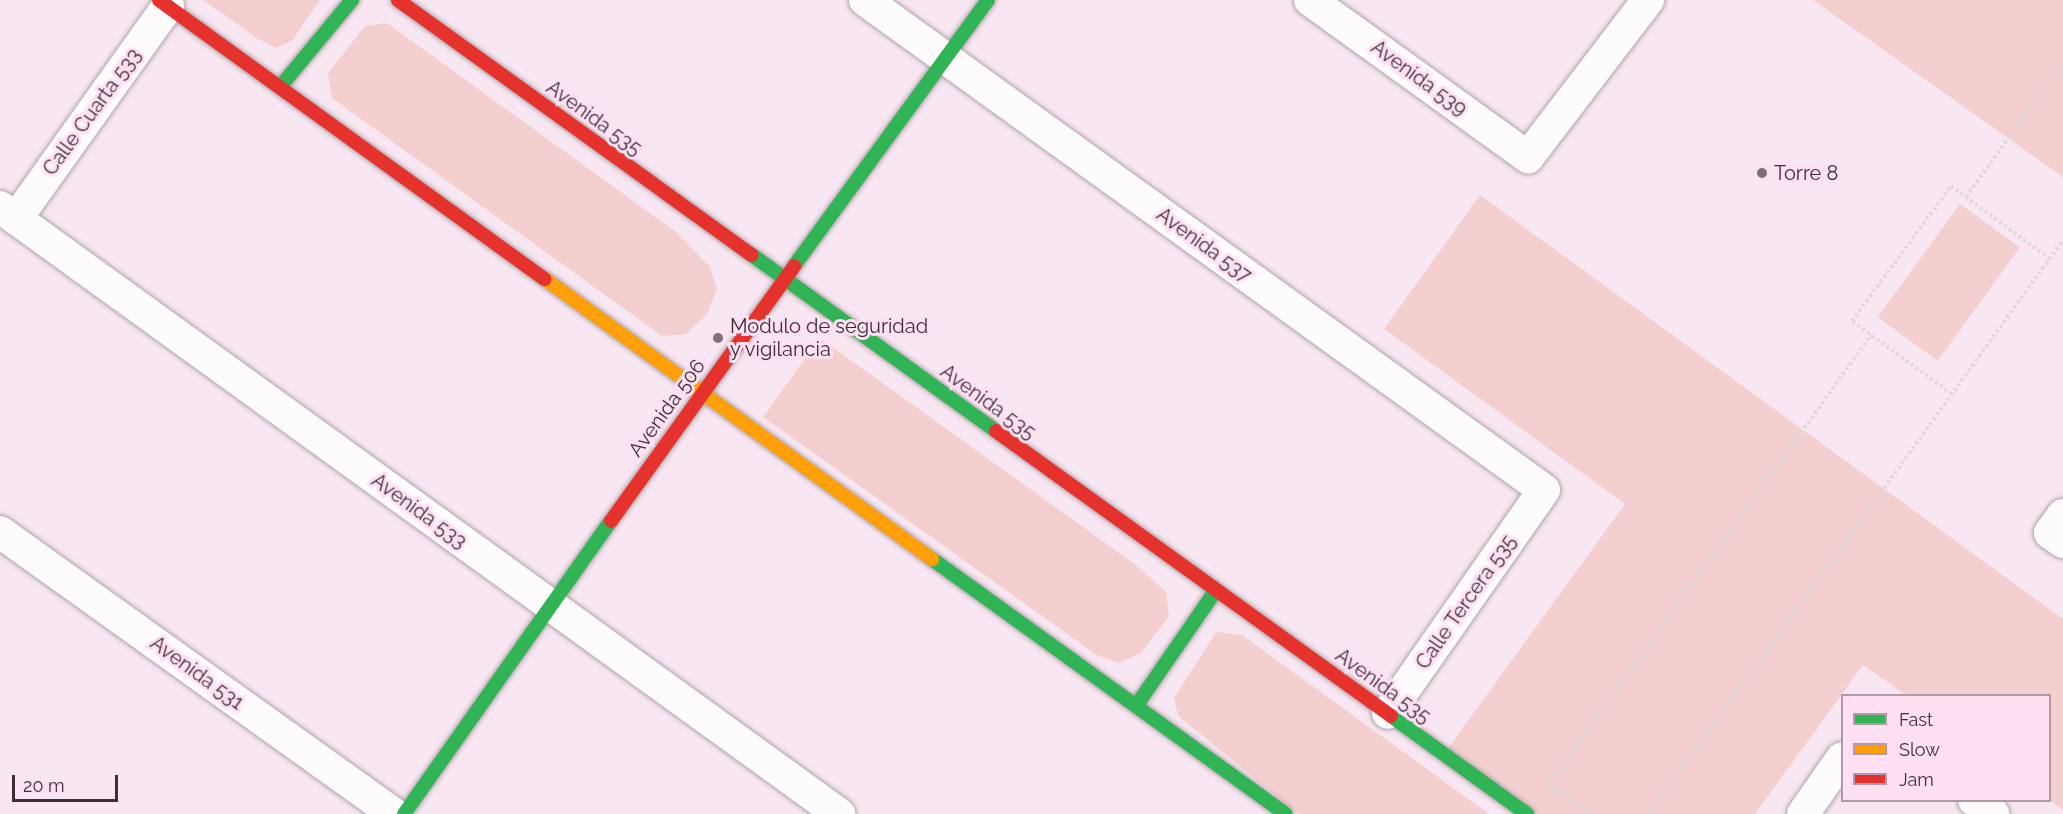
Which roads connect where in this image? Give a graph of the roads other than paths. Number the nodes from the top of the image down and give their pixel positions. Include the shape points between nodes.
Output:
1 (352, 0) edge
2 (398, 0) edge
3 (865, 0) edge
4 (988, 0) edge
5 (1310, 0) edge
6 (1648, 0) edge
7 (164, 3) edge
8 (946, 59) junction
9 (280, 87) junction
10 (8, 213) edge
11 (784, 279) junction
12 (702, 392) junction
13 (1544, 490) joint
14 (0, 532) edge
15 (1216, 590) junction
16 (550, 605) junction
17 (1136, 706) junction
18 (1388, 713) junction
19 (1841, 759) edge
20 (1975, 802) edge
21 (394, 814) edge
22 (404, 814) edge
23 (839, 814) edge
24 (1286, 814) edge
25 (1527, 814) edge
26 (1803, 814) edge
27 (1993, 814) edge

1 - 9 street
2 - 11 street, Avenida 535
3 - 8 street, Avenida 537
4 - 8 street, Avenida 506
5 - 6 street, Avenida 539 via 1528,157
7 - 9 street
7 - 10 street, Calle Cuarta 533
8 - 11 street, Avenida 506
8 - 13 street, Avenida 537
9 - 12 street
10 - 16 street, Avenida 533
11 - 12 street, Avenida 506
11 - 15 street, Avenida 535
12 - 16 street, Avenida 506
12 - 17 street
13 - 18 street, Calle Tercera 535
14 - 21 street, Avenida 531
15 - 17 street
15 - 18 street, Avenida 535
16 - 22 street, Avenida 506
16 - 23 street, Avenida 533
17 - 24 street
18 - 25 street, Avenida 535
19 - 26 street
20 - 27 street

